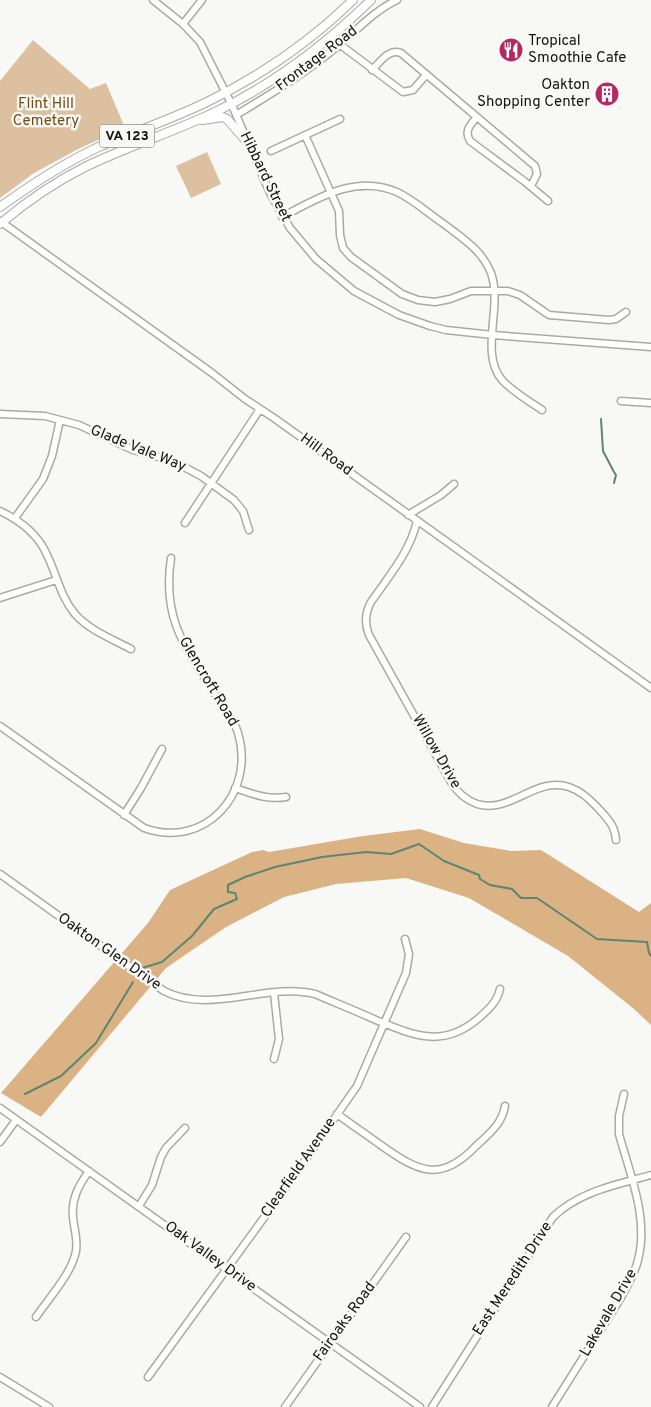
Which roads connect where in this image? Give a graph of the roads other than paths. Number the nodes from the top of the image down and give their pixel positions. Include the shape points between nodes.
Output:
1 (153, 0) edge
2 (202, 0) edge
3 (353, 0) edge
4 (371, 0) edge
5 (397, 0) edge
6 (183, 24) junction
7 (330, 37) junction
8 (339, 45) junction
9 (372, 70) junction
10 (426, 74) junction
11 (226, 93) junction
12 (231, 103) junction
13 (236, 115) junction
14 (476, 117) junction
15 (340, 119) dead end
16 (195, 121) junction
17 (305, 135) junction
18 (248, 143) junction
19 (271, 151) dead end
20 (531, 186) junction
21 (332, 192) junction
22 (548, 202) dead end
23 (0, 207) edge
24 (282, 217) junction
25 (1, 222) edge
26 (493, 290) junction
27 (626, 312) dead end
28 (493, 335) junction
29 (651, 347) edge
30 (620, 401) dead end
31 (651, 403) edge
32 (260, 409) junction
33 (542, 410) dead end
34 (0, 414) edge
35 (60, 420) junction
36 (210, 483) junction
37 (454, 484) dead end
38 (0, 511) edge
39 (408, 515) junction
40 (15, 518) junction
41 (417, 521) junction
42 (185, 523) dead end
43 (249, 530) dead end
44 (172, 558) dead end
45 (56, 580) junction
46 (0, 598) edge
47 (131, 649) dead end
48 (651, 688) edge
49 (0, 726) edge
50 (162, 749) dead end
51 (236, 788) junction
52 (286, 797) dead end
53 (124, 815) junction
54 (616, 840) dead end
55 (0, 874) edge
56 (405, 939) dead end
57 (500, 989) dead end
58 (274, 993) junction
59 (385, 1024) junction
60 (274, 1059) dead end
61 (624, 1094) dead end
62 (505, 1106) dead end
63 (0, 1108) edge
64 (338, 1114) junction
65 (16, 1120) junction
66 (185, 1128) dead end
67 (0, 1142) edge
68 (89, 1171) junction
69 (651, 1175) edge
70 (632, 1181) junction
71 (139, 1206) junction
72 (406, 1237) dead end
73 (226, 1269) junction
74 (36, 1317) dead end
75 (330, 1343) junction
76 (0, 1377) edge
77 (148, 1377) dead end
78 (49, 1407) edge
79 (284, 1407) edge
80 (420, 1407) edge
81 (432, 1407) edge
82 (552, 1407) edge

1 - 6 street, Hibbard Street
2 - 6 street
3 - 11 main road, VA 123 via 293,50
4 - 7 main road, VA 123
5 - 8 street, Frontage Road via 375,13
6 - 11 street, Hibbard Street via 200,42
7 - 8 street
7 - 12 main road, VA 123 via 280,74
8 - 9 street
8 - 13 street, Frontage Road via 282,87
9 - 10 street via 406,92 412,90
9 - 10 street via 396,51
10 - 14 street
11 - 12 street, Hibbard Street
11 - 23 main road, VA 123 via 79,157
12 - 13 street, Hibbard Street
12 - 16 main road, VA 123
13 - 18 street, Hibbard Street
14 - 20 street via 534,166 537,174
14 - 20 street via 467,130 470,141
15 - 17 street
16 - 18 main road via 227,119
16 - 25 main road, VA 123 via 83,168
17 - 19 street
17 - 21 street
18 - 24 street, Hibbard Street
20 - 22 street
21 - 24 street
21 - 26 street via 368,185 387,188 405,196 477,250 490,273
21 - 26 street via 339,211 341,242 347,253 402,294 434,302 450,300 471,291
24 - 28 street, Hibbard Street via 316,259 369,300 430,326
25 - 32 street, Hill Road
26 - 27 street via 516,293 549,315 609,320
26 - 28 street
28 - 29 street, Hibbard Street
28 - 33 street via 492,359 499,375 508,386
30 - 31 street
32 - 36 street
32 - 39 street, Hill Road
34 - 35 street, Glade Vale Way
35 - 36 street, Glade Vale Way via 90,429 133,450 173,461
35 - 40 street via 43,479
36 - 42 street
36 - 43 street, Glade Vale Way via 240,506
37 - 39 street
38 - 40 street
39 - 41 street, Hill Road
40 - 45 street via 38,540
41 - 48 street, Hill Road
41 - 54 street, Willow Drive via 408,547 367,609 365,622 451,782 459,793 475,803 492,806 508,803 547,785 570,787 586,796 610,820
44 - 51 street, Glencroft Road via 168,578 169,604 177,632 232,719 238,734 242,760
45 - 46 street
45 - 47 street via 62,595 89,626
49 - 53 street, Glencroft Road
50 - 53 street
51 - 52 street via 265,798
51 - 53 street, Glencroft Road via 218,815 203,826 183,833 153,831
55 - 58 street, Oakton Glen Drive via 173,996 197,1000
56 - 59 street, Clearfield Avenue via 409,961
57 - 59 street, Oakton Glen Drive via 492,1006 472,1024 452,1034 421,1037
58 - 59 street, Oakton Glen Drive via 296,991 316,994
58 - 60 street via 279,1039
59 - 64 street, Clearfield Avenue via 361,1078
61 - 70 street, Lakevale Drive via 618,1124
62 - 64 street via 500,1121 466,1158 449,1167 431,1170 405,1162
63 - 65 street, Oak Valley Drive
64 - 73 street, Clearfield Avenue
65 - 67 street
65 - 68 street, Oak Valley Drive
66 - 71 street via 161,1157 152,1185
68 - 71 street, Oak Valley Drive
68 - 74 street via 74,1198 77,1244 73,1261
69 - 70 street, East Meredith Drive
70 - 81 street, East Meredith Drive via 581,1197 553,1217
70 - 82 street, Lakevale Drive via 640,1208 642,1235 634,1273
71 - 73 street, Oak Valley Drive
72 - 75 street, Fairoaks Road
73 - 75 street, Oak Valley Drive
73 - 77 street, Clearfield Avenue
75 - 79 street, Fairoaks Road
75 - 80 street, Oak Valley Drive
76 - 78 street

